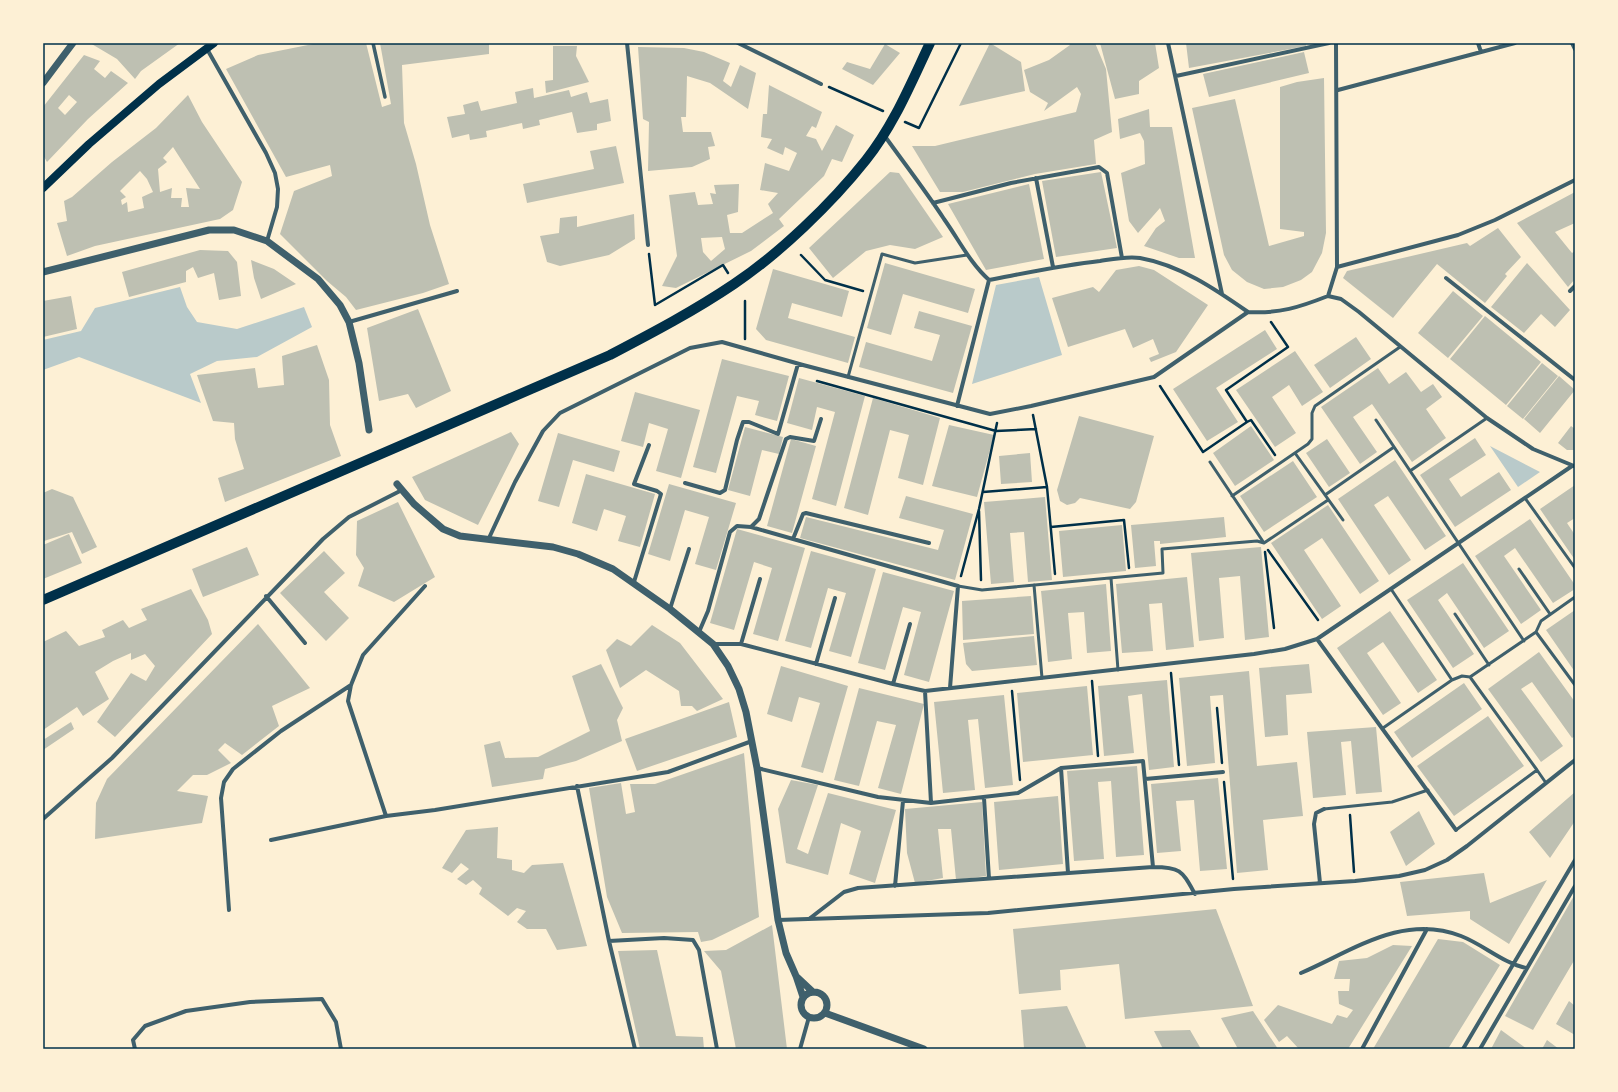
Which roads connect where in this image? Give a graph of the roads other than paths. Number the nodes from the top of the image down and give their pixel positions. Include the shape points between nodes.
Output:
1 (73, 43) edge
2 (374, 43) edge
3 (627, 43) edge
4 (738, 43) edge
5 (930, 43) edge
6 (1168, 43) edge
7 (1328, 43) edge
8 (1336, 43) edge
9 (1478, 43) edge
10 (1515, 43) edge
11 (1572, 43) edge
12 (210, 45) edge
13 (1575, 49) edge
14 (1481, 52) junction
15 (1176, 76) junction
16 (43, 83) edge
17 (821, 84) road end
18 (1338, 90) junction
19 (385, 97) dead end
20 (884, 134) junction
21 (1036, 178) junction
22 (1575, 180) edge
23 (43, 188) edge
24 (933, 203) junction
25 (267, 241) junction
26 (648, 245) dead end
27 (967, 255) junction
28 (1122, 258) junction
29 (1053, 267) junction
30 (1337, 267) junction
31 (43, 272) edge
32 (1446, 278) dead end
33 (989, 280) junction
34 (1575, 286) edge
35 (457, 291) dead end
36 (1570, 291) dead end
37 (1222, 294) junction
38 (1328, 296) junction
39 (1248, 312) junction
40 (349, 322) junction
41 (1400, 347) junction
42 (798, 364) junction
43 (848, 377) junction
44 (1575, 380) edge
45 (958, 406) junction
46 (1487, 418) junction
47 (821, 420) dead end
48 (1376, 420) dead end
49 (369, 430) dead end
50 (778, 434) junction
51 (788, 437) junction
52 (648, 445) dead end
53 (1394, 447) junction
54 (1295, 453) junction
55 (1210, 462) road end
56 (1574, 466) edge
57 (1410, 471) junction
58 (685, 483) dead end
59 (397, 484) dead end
60 (402, 490) junction
61 (1325, 495) junction
62 (1232, 496) junction
63 (1525, 498) junction
64 (1328, 500) junction
65 (1343, 520) dead end
66 (751, 527) junction
67 (488, 538) junction
68 (793, 539) junction
69 (1458, 542) junction
70 (930, 543) dead end
71 (1264, 543) junction
72 (689, 549) dead end
73 (1575, 568) edge
74 (1519, 569) dead end
75 (1111, 578) junction
76 (760, 579) dead end
77 (634, 582) junction
78 (1034, 585) junction
79 (425, 586) dead end
80 (958, 586) junction
81 (1391, 589) junction
82 (266, 596) junction
83 (1575, 597) edge
84 (835, 598) dead end
85 (43, 600) edge
86 (670, 608) junction
87 (1455, 614) dead end
88 (1550, 614) junction
89 (910, 624) dead end
90 (699, 632) junction
91 (1536, 632) junction
92 (1317, 639) junction
93 (1524, 641) junction
94 (305, 643) dead end
95 (713, 644) junction
96 (741, 644) junction
97 (816, 664) junction
98 (1489, 665) junction
99 (1118, 670) junction
100 (1470, 677) junction
101 (1042, 678) junction
102 (1452, 680) junction
103 (893, 684) junction
104 (351, 685) junction
105 (1575, 685) edge
106 (950, 688) junction
107 (925, 691) junction
108 (1383, 728) junction
109 (752, 741) junction
110 (1575, 760) edge
111 (757, 768) junction
112 (1061, 768) junction
113 (1537, 770) junction
114 (1223, 772) dead end
115 (1145, 778) junction
116 (1546, 783) junction
117 (577, 786) junction
118 (1428, 790) junction
119 (984, 798) junction
120 (903, 801) junction
121 (931, 803) junction
122 (1324, 809) joint
123 (386, 816) junction
124 (43, 819) edge
125 (1456, 830) joint
126 (271, 840) dead end
127 (1575, 860) edge
128 (1153, 867) junction
129 (1068, 873) junction
130 (989, 879) junction
131 (1320, 883) junction
132 (895, 886) junction
133 (1575, 886) edge
134 (1195, 894) junction
135 (229, 910) dead end
136 (808, 919) junction
137 (778, 920) junction
138 (1427, 928) junction
139 (609, 941) junction
140 (1512, 965) junction
141 (1526, 968) junction
142 (1301, 974) dead end
143 (796, 976) junction
144 (813, 992) junction
145 (803, 997) junction
146 (825, 1012) junction
147 (809, 1017) junction
148 (135, 1049) edge
149 (341, 1049) edge
150 (635, 1049) edge
151 (717, 1049) edge
152 (800, 1049) edge
153 (924, 1049) edge
154 (1362, 1049) edge
155 (1463, 1049) edge
156 (1480, 1049) edge

1 - 16 street
2 - 19 street
3 - 26 street
4 - 17 street
5 - 20 main road
6 - 15 street
7 - 15 street
8 - 18 street
9 - 14 street
10 - 14 street
11 - 13 street
12 - 23 main road via 159,84 89,144
12 - 25 street via 275,173 278,188 277,206
14 - 18 street
15 - 37 street
18 - 30 street
20 - 24 street
20 - 85 main road via 866,160 792,238 735,284 686,315 610,355
21 - 24 street
21 - 28 street via 1099,167 1103,169 1107,173
21 - 29 street
22 - 30 street via 1495,220 1458,235
24 - 27 street
25 - 31 street via 234,230 209,230
25 - 40 street via 318,279 340,305
27 - 33 street
27 - 43 lane via 915,263 882,254
28 - 29 street
28 - 37 street via 1158,262 1184,272
29 - 33 street
30 - 38 street
32 - 44 street
33 - 45 street
34 - 36 street
35 - 40 street
37 - 39 street
38 - 39 street via 1296,308 1266,314
38 - 41 street via 1341,299
39 - 45 street via 1154,377 997,413 990,414
40 - 49 street via 359,363
41 - 46 street
41 - 54 lane via 1315,406 1312,413 1312,439
42 - 43 street
42 - 50 street
42 - 67 street via 722,342 690,348 560,413 543,431
43 - 45 street
46 - 56 street via 1533,449
46 - 57 lane
47 - 51 street via 814,441
48 - 53 lane
50 - 51 street
50 - 58 street via 743,422 723,492
51 - 66 street via 759,519
52 - 77 street via 634,484 661,494
53 - 57 lane
53 - 61 lane
54 - 61 lane
54 - 62 lane
55 - 62 lane
56 - 63 street
57 - 69 lane
59 - 60 street
60 - 67 street via 425,515 443,529 460,536
60 - 82 street via 349,517
61 - 64 lane
62 - 71 lane
63 - 69 street
63 - 73 lane
64 - 65 lane
64 - 71 lane
66 - 68 street
66 - 90 street via 734,527 728,538 708,611
67 - 77 street via 553,547 578,554 613,569
68 - 70 street via 803,514 806,513
68 - 80 street
69 - 81 street
69 - 93 lane
71 - 75 lane via 1257,541 1162,549 1163,573
72 - 86 street
74 - 88 lane
75 - 78 lane
75 - 99 lane
76 - 96 street
77 - 86 street
78 - 80 lane via 982,590
78 - 101 lane
79 - 104 street via 363,655
80 - 106 street
81 - 92 street
81 - 102 lane
82 - 94 street
82 - 124 street via 112,758
83 - 88 lane
84 - 97 street
86 - 90 street
87 - 98 lane
88 - 91 lane via 1541,621
89 - 103 street
90 - 95 street
91 - 93 lane
91 - 105 lane
92 - 99 street via 1285,649 1254,654
92 - 108 street
93 - 98 lane
95 - 96 street
95 - 109 street via 739,689
96 - 97 street
97 - 103 street
98 - 100 lane
99 - 101 street
100 - 102 lane via 1462,676
100 - 113 lane
101 - 106 street
102 - 108 lane
103 - 107 street
104 - 123 street via 348,701
104 - 135 street via 281,731 233,769 224,782 221,798
106 - 107 street
107 - 121 street
108 - 118 street
109 - 111 street
109 - 117 street via 668,772
110 - 116 street
111 - 120 street
111 - 137 street
112 - 115 street via 1143,761
112 - 119 street via 1021,791
112 - 129 street
113 - 116 lane
113 - 125 lane
114 - 115 street
115 - 128 street
116 - 131 street via 1467,846 1447,860 1425,870 1355,881
117 - 123 street
117 - 139 street
118 - 122 lane via 1392,802
118 - 125 street
119 - 121 street
119 - 130 street
120 - 121 street
120 - 132 street
122 - 131 street via 1316,813 1314,824
123 - 126 street
127 - 140 street
128 - 129 street
128 - 134 street via 1176,868 1183,872
129 - 130 street
130 - 132 street
131 - 134 street
132 - 136 street via 858,888 844,892
133 - 141 street
134 - 136 street via 988,912
136 - 137 street
137 - 143 street via 786,953
138 - 140 street via 1460,936 1488,949
138 - 142 street via 1393,932 1359,944
138 - 154 street
139 - 150 street
139 - 151 street via 664,938 693,940 699,950
140 - 141 street
140 - 155 street
141 - 156 street
143 - 144 street
143 - 145 street
144 - 145 street
144 - 146 street via 824,996 827,1007
145 - 147 street via 801,1009
146 - 147 street via 820,1016
146 - 153 street
147 - 152 street
148 - 149 street via 133,1040 145,1026 186,1011 250,1002 322,999 336,1022

